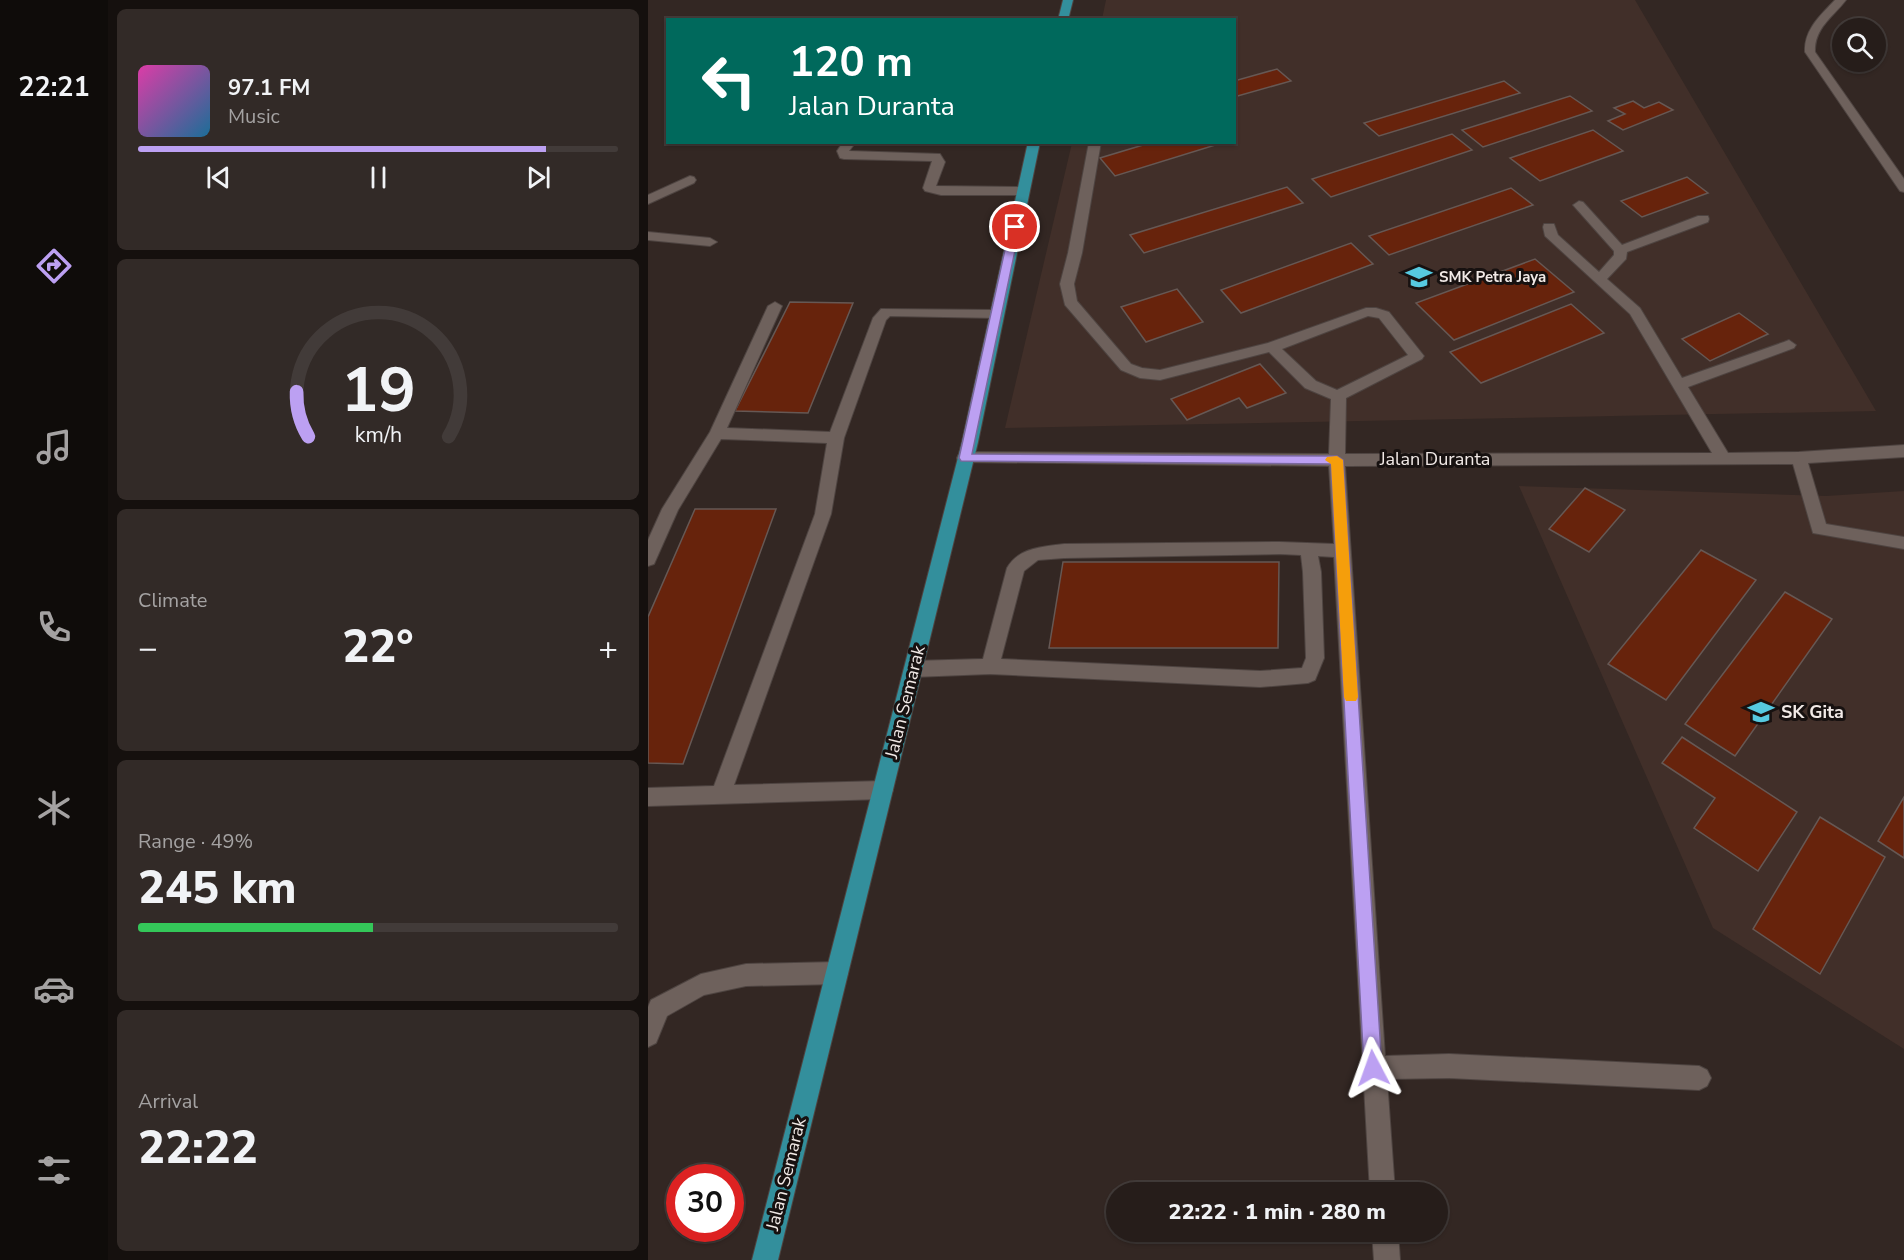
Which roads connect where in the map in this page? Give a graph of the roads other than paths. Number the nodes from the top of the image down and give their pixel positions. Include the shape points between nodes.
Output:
1 (1068, 0) edge
2 (1842, 0) edge
3 (1064, 18) edge
4 (848, 144) edge
5 (1034, 144) edge
6 (1095, 144) edge
7 (690, 180) dead end
8 (1904, 188) edge
9 (1023, 191) junction
10 (648, 200) edge
11 (1579, 205) dead end
12 (1703, 219) dead end
13 (1549, 227) dead end
14 (648, 236) edge
15 (710, 242) dead end
16 (1620, 250) junction
17 (1599, 279) junction
18 (775, 306) dead end
19 (997, 314) junction
20 (1789, 345) dead end
21 (1272, 347) junction
22 (1680, 384) junction
23 (1339, 395) junction
24 (717, 433) junction
25 (836, 438) junction
26 (1904, 451) edge
27 (965, 458) junction
28 (1723, 458) junction
29 (1799, 458) junction
30 (1337, 460) junction
31 (1904, 543) edge
32 (1308, 549) junction
33 (1343, 551) junction
34 (648, 559) edge
35 (990, 666) junction
36 (913, 669) junction
37 (883, 790) junction
38 (721, 795) junction
39 (648, 797) edge
40 (837, 973) junction
41 (648, 1035) edge
42 (1373, 1068) junction
43 (1699, 1078) dead end
44 (1381, 1182) edge
45 (1386, 1242) edge
46 (765, 1260) edge
47 (1387, 1260) edge

1 - 3 main road
2 - 8 street via 1813,31 1808,42 1810,52
4 - 9 street via 844,155 936,157 939,162 929,188
5 - 9 main road, Jalan Semarak
6 - 21 street via 1067,284 1070,302 1126,367 1160,375
7 - 10 street
9 - 19 main road, Jalan Semarak
11 - 16 street
12 - 16 street
13 - 17 street via 1552,236
14 - 15 street
16 - 17 street via 1621,256
17 - 22 street via 1635,310
18 - 24 street
19 - 25 street via 886,312 880,318
19 - 27 main road, Jalan Semarak
20 - 22 street
21 - 23 street via 1318,391
21 - 23 street via 1366,312 1384,315 1417,356
22 - 28 street
23 - 30 street
24 - 25 street
24 - 34 street via 670,509
25 - 38 street via 823,514
26 - 29 street, Jalan Duranta
27 - 30 street, Jalan Duranta
27 - 36 main road, Jalan Semarak
28 - 29 street, Jalan Duranta
28 - 30 street, Jalan Duranta
29 - 31 street via 1819,529
30 - 33 street
32 - 33 street
32 - 35 street via 1064,550 1034,554 1016,568
32 - 35 street via 1315,658 1308,675 1260,679
33 - 42 street
35 - 36 street
36 - 37 main road, Jalan Semarak
37 - 38 street
37 - 40 main road, Jalan Semarak
38 - 39 street
40 - 41 street via 746,975 701,985 659,1008
40 - 46 main road, Jalan Semarak
42 - 43 street via 1449,1066
42 - 44 street
45 - 47 street

